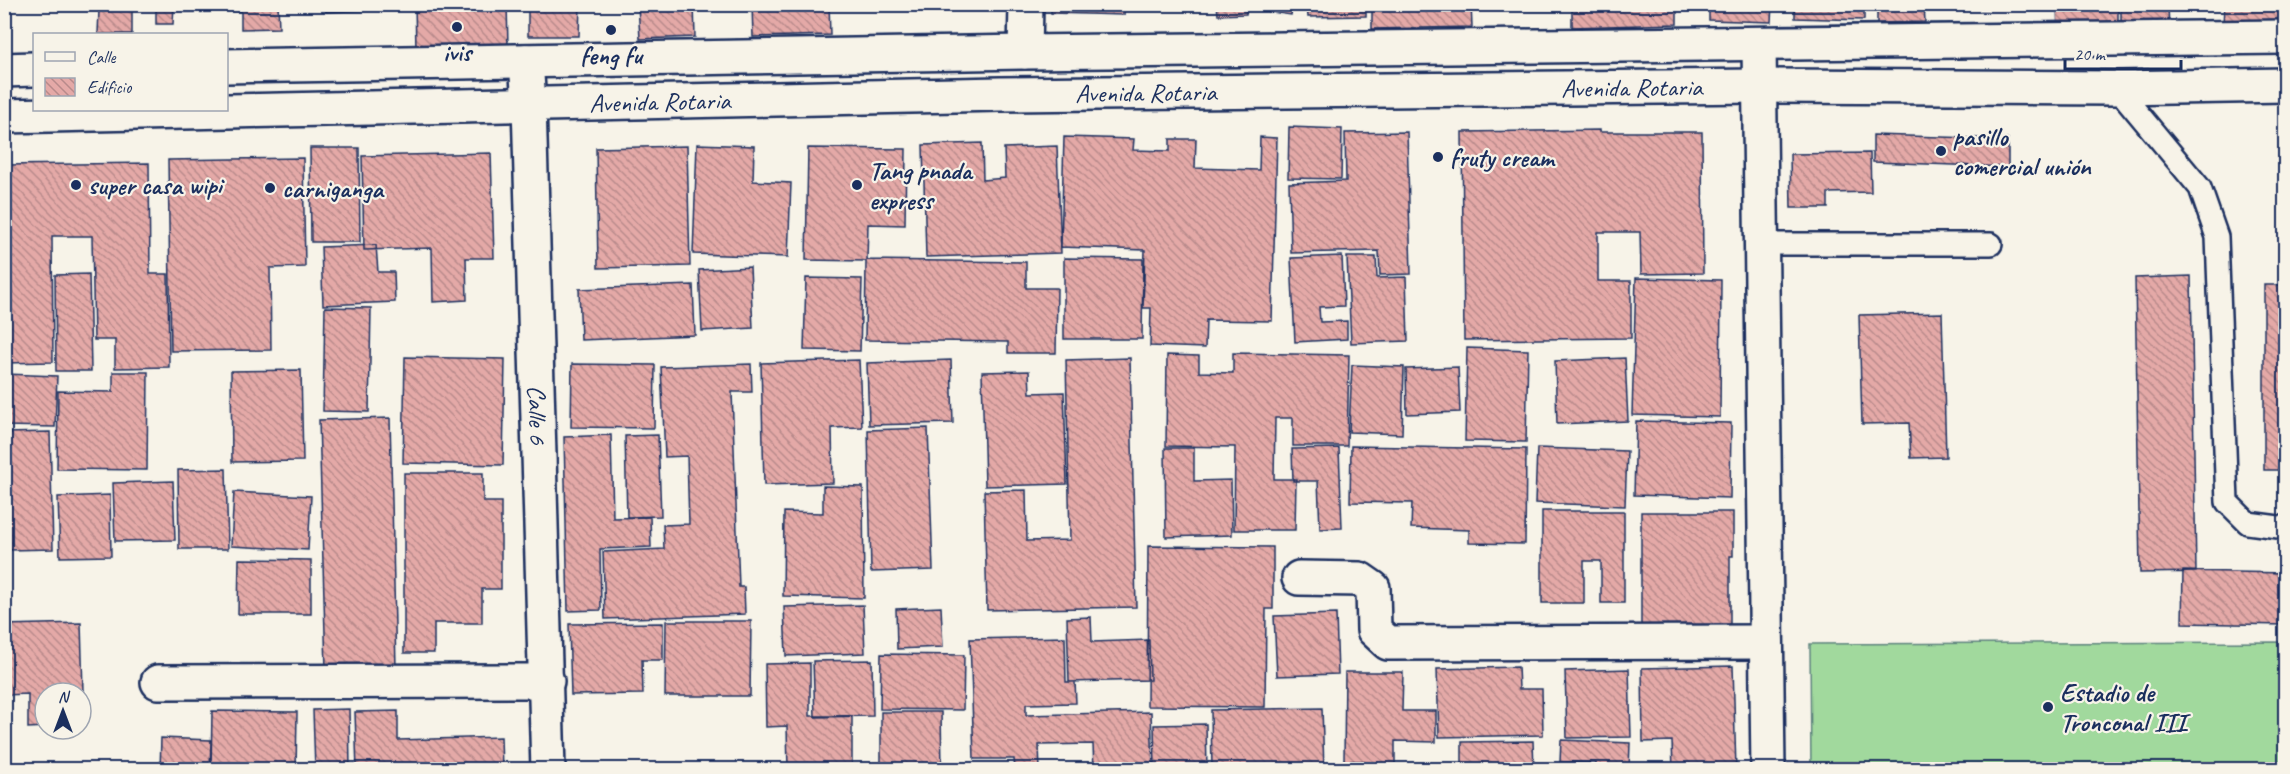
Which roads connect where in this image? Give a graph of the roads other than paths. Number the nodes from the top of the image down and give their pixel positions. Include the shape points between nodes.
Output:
1 (1026, 4) edge
2 (2286, 37) edge
3 (1759, 44) junction
4 (1025, 52) junction
5 (526, 60) junction
6 (228, 66) edge
7 (33, 69) edge
8 (4, 70) edge
9 (2286, 85) edge
10 (1760, 86) junction
11 (2117, 88) junction
12 (529, 104) junction
13 (223, 111) edge
14 (228, 111) edge
15 (4, 116) edge
16 (1762, 244) junction
17 (1991, 244) dead end
18 (2286, 528) edge
19 (1299, 578) dead end
20 (1766, 642) junction
21 (547, 681) junction
22 (158, 682) dead end
23 (548, 770) edge
24 (1768, 770) edge

1 - 4 street
2 - 3 street, Avenida Rotaria
3 - 4 street, Avenida Rotaria
3 - 10 street
4 - 5 street, Avenida Rotaria
5 - 6 street, Avenida Rotaria
5 - 12 street, Calle 6
7 - 8 street
9 - 11 street, Avenida Rotaria
10 - 11 street, Avenida Rotaria
10 - 12 street, Avenida Rotaria via 1000,94
10 - 16 street
11 - 18 lane via 2199,188 2217,237 2227,502 2248,523
12 - 14 street, Avenida Rotaria
12 - 21 street, Calle 6
13 - 15 street, Avenida Rotaria
16 - 17 lane
16 - 20 street
19 - 20 street via 1360,579 1373,588 1374,630 1388,643
20 - 24 street
21 - 22 street
21 - 23 street, Calle 6

